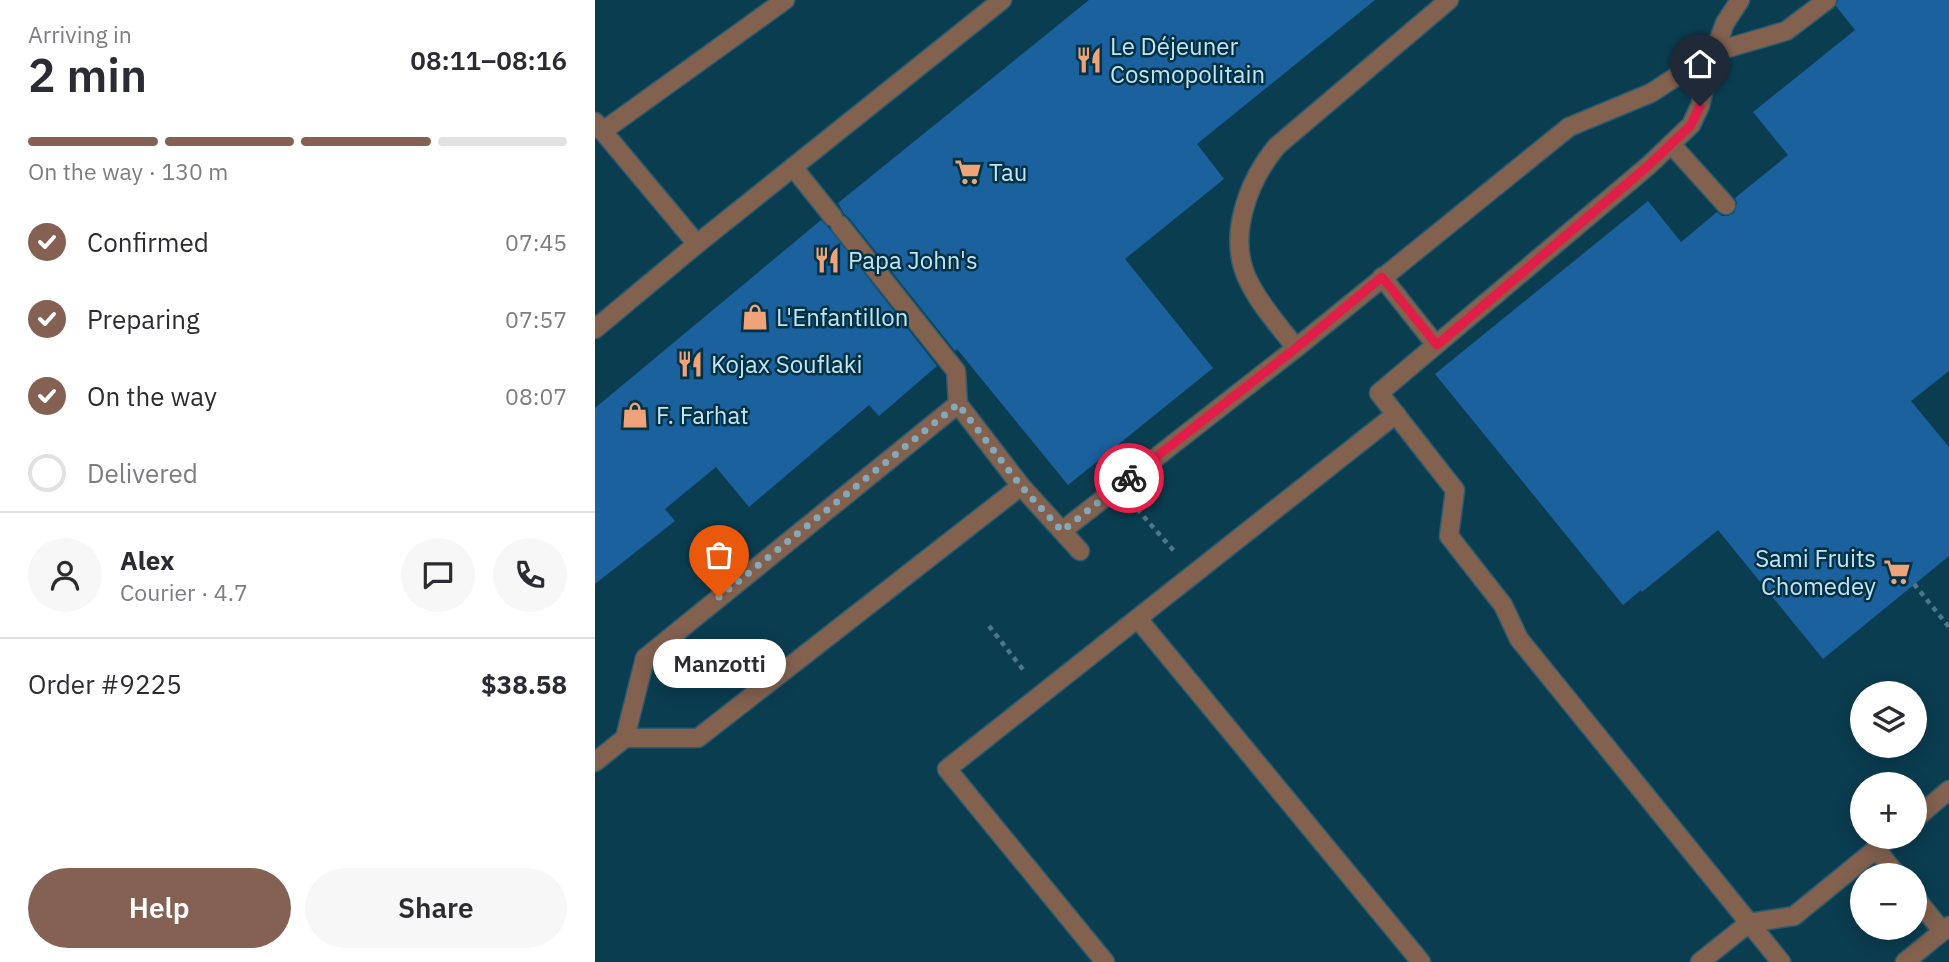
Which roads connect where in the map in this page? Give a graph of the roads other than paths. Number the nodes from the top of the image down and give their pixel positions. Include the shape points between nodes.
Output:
1 (785, 0) edge
2 (1002, 0) edge
3 (1449, 0) edge
4 (1740, 0) edge
5 (1827, 0) edge
6 (1714, 52) junction
7 (599, 126) edge
8 (1671, 144) junction
9 (793, 167) junction
10 (1727, 205) dead end
11 (698, 244) junction
12 (1382, 277) junction
13 (595, 329) edge
14 (1437, 345) junction
15 (1296, 348) junction
16 (958, 404) junction
17 (1396, 414) junction
18 (1021, 486) junction
19 (1062, 531) junction
20 (1080, 551) dead end
21 (1138, 619) junction
22 (625, 738) junction
23 (595, 762) edge
24 (1949, 790) edge
25 (1927, 809) edge
26 (1876, 849) joint
27 (1887, 863) edge
28 (1927, 909) edge
29 (1749, 923) junction
30 (1946, 928) edge
31 (1105, 962) edge
32 (1420, 962) edge
33 (1700, 962) edge
34 (1781, 962) edge
35 (1905, 962) edge

1 - 7 street
2 - 9 street
3 - 15 street via 1277,146 1256,178 1241,222 1241,262 1254,292
4 - 6 street
5 - 6 street via 1786,32
6 - 8 street via 1700,106 1691,125
6 - 12 street via 1651,93 1569,127
7 - 11 street
8 - 10 street
8 - 14 street
9 - 11 street
9 - 16 street via 956,371
11 - 13 street
12 - 14 street
12 - 15 street
14 - 17 street via 1379,393
15 - 19 street
16 - 18 street
16 - 22 street via 645,658
17 - 21 street
17 - 29 street via 1455,490 1449,536 1503,605 1519,639
18 - 19 street
18 - 22 street via 698,738
19 - 20 street
21 - 31 street via 947,769
21 - 32 street
22 - 23 street
24 - 25 street
26 - 27 street
26 - 29 street via 1794,916
28 - 30 street
29 - 33 street
29 - 34 street
30 - 35 street

